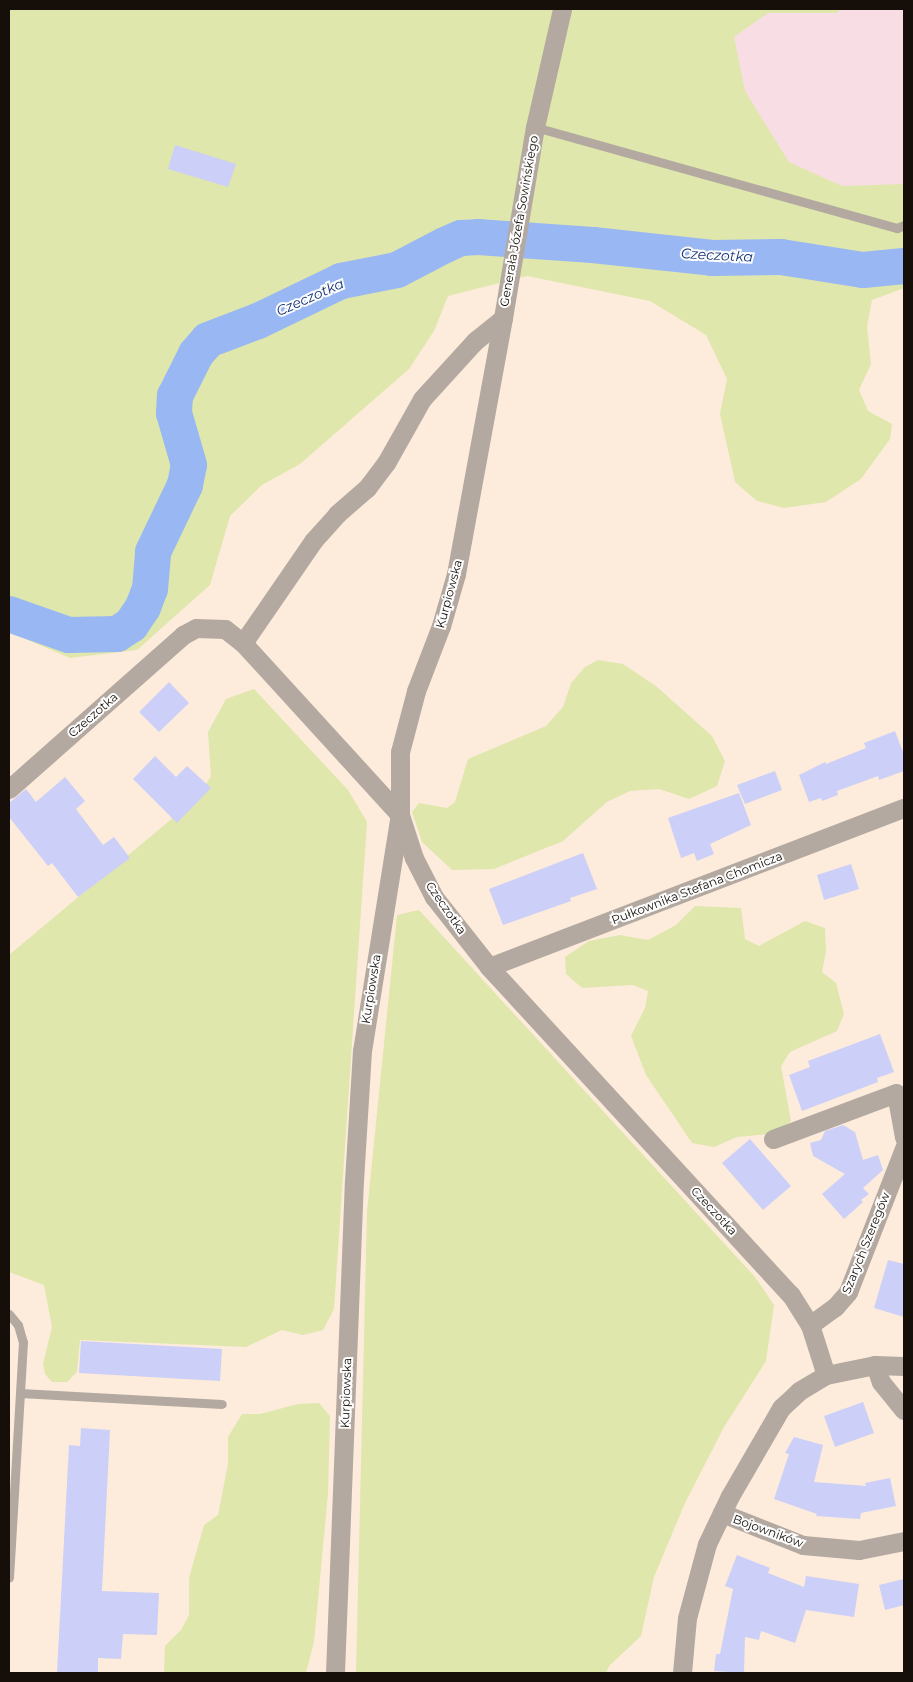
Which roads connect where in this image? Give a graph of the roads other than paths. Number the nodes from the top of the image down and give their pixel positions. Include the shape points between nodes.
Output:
1 (562, 9) edge
2 (535, 127) junction
3 (904, 225) edge
4 (503, 318) junction
5 (243, 643) junction
6 (9, 789) edge
7 (904, 808) edge
8 (400, 815) junction
9 (489, 967) junction
10 (904, 1137) edge
11 (772, 1138) dead end
12 (904, 1148) edge
13 (9, 1314) edge
14 (810, 1325) junction
15 (875, 1365) junction
16 (904, 1366) edge
17 (826, 1375) junction
18 (20, 1393) junction
19 (222, 1404) dead end
20 (904, 1410) edge
21 (722, 1513) junction
22 (904, 1541) edge
23 (9, 1578) edge
24 (335, 1673) edge
25 (682, 1673) edge

1 - 2 street, Generała Józefa Sowińskiego
2 - 3 lane via 897,228
2 - 4 street, Generała Józefa Sowińskiego
4 - 5 street, Generała Józefa Sowińskiego via 474,341 422,399 372,482 313,542
4 - 8 street, Kurpiowska via 456,574 441,626 416,690 400,752
5 - 6 street, Czeczotka via 225,629 196,628 183,635
5 - 8 street, Czeczotka
7 - 9 street, Pułkownika Stefana Chomicza
8 - 9 street, Czeczotka via 414,858 434,896
8 - 24 street, Kurpiowska via 362,1050
9 - 14 street, Czeczotka via 791,1294
10 - 11 street via 896,1093
12 - 14 street, Szarych Szeregów via 848,1292 835,1307
13 - 18 lane via 18,1326 23,1342
14 - 17 street, Czeczotka
15 - 16 street
15 - 17 street
15 - 20 street via 881,1382
17 - 21 street via 799,1391 781,1408
18 - 19 lane
18 - 23 lane
21 - 22 street, Bojowników via 803,1545 859,1550
21 - 25 street via 707,1544 692,1599

